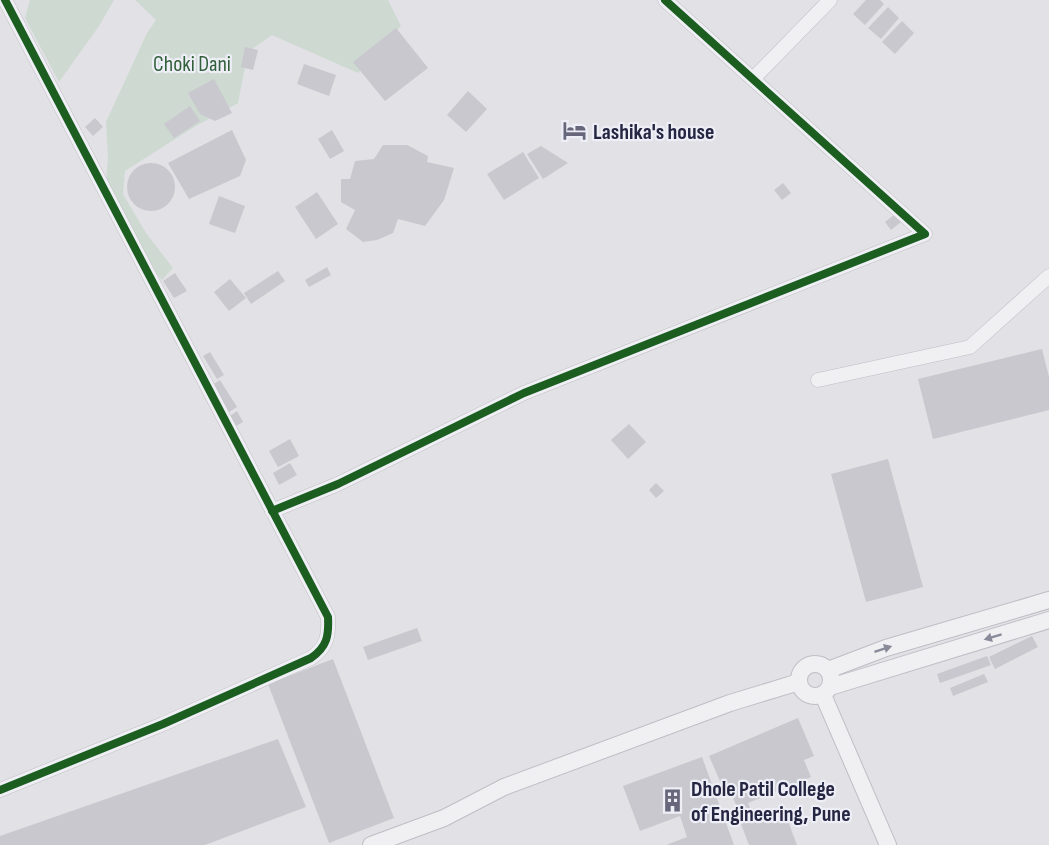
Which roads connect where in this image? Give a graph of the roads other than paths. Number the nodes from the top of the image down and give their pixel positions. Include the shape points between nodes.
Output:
1 (5, 0) edge
2 (665, 0) edge
3 (830, 0) edge
4 (753, 79) junction
5 (1049, 276) edge
6 (818, 380) dead end
7 (272, 511) junction
8 (1049, 600) edge
9 (1049, 620) edge
10 (828, 670) junction
11 (799, 681) junction
12 (827, 691) junction
13 (0, 790) edge
14 (371, 845) edge
15 (888, 845) edge

1 - 7 street
2 - 4 street
3 - 4 street
4 - 7 street via 925,234 524,393 339,484
5 - 6 street via 970,347
7 - 13 street via 328,617 329,636 321,650 163,724
10 -> 8 street via 886,648
9 -> 12 street
10 - 11 street via 810,664 801,671
10 - 12 street via 831,677
11 - 12 street via 803,691 812,697
11 - 14 street via 553,769 444,818
12 - 15 street

